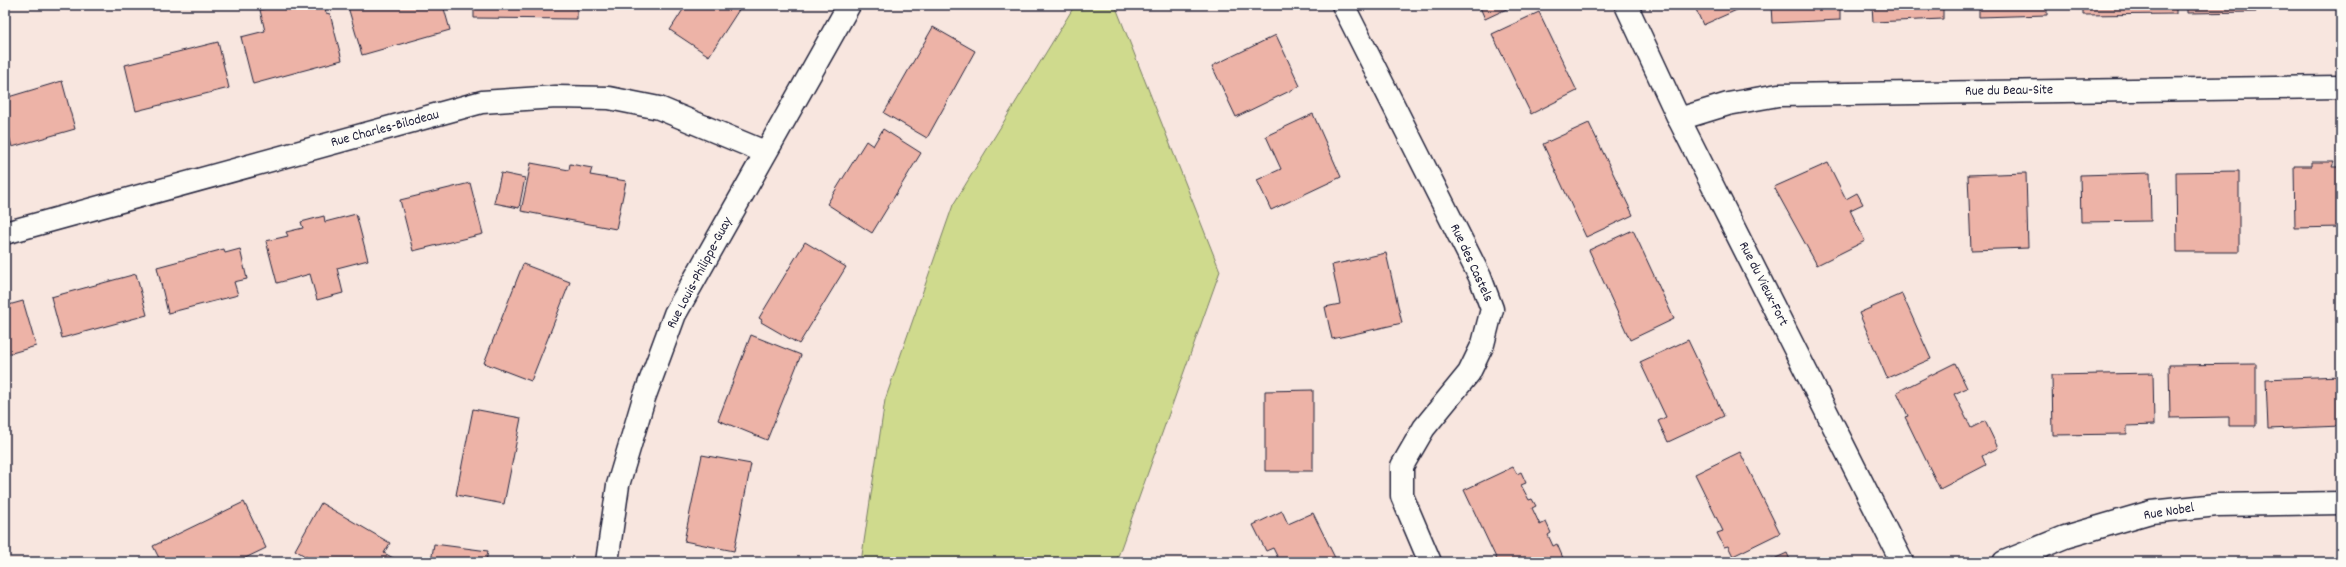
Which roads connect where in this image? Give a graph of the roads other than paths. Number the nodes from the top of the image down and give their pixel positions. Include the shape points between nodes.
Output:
1 (848, 5) edge
2 (1343, 5) edge
3 (1626, 5) edge
4 (2341, 87) edge
5 (1679, 119) junction
6 (765, 152) junction
7 (5, 233) edge
8 (2341, 503) edge
9 (607, 562) edge
10 (1430, 562) edge
11 (1902, 562) edge
12 (2004, 562) edge

1 - 6 street, Rue Louis-Philippe-Guay
2 - 10 street, Rue des Castels via 1480,277 1492,309 1484,344 1469,373 1424,428 1402,466 1402,496
3 - 5 street, Rue du Vieux-Fort
4 - 5 street, Rue du Beau-Site via 1778,94 1728,104
5 - 11 street, Rue du Vieux-Fort
6 - 7 street, Rue Charles-Bilodeau via 660,108 609,98 556,97 482,102
6 - 9 street, Rue Louis-Philippe-Guay via 675,314 644,398 618,485
8 - 12 street, Rue Nobel via 2217,505 2151,512 2065,537

